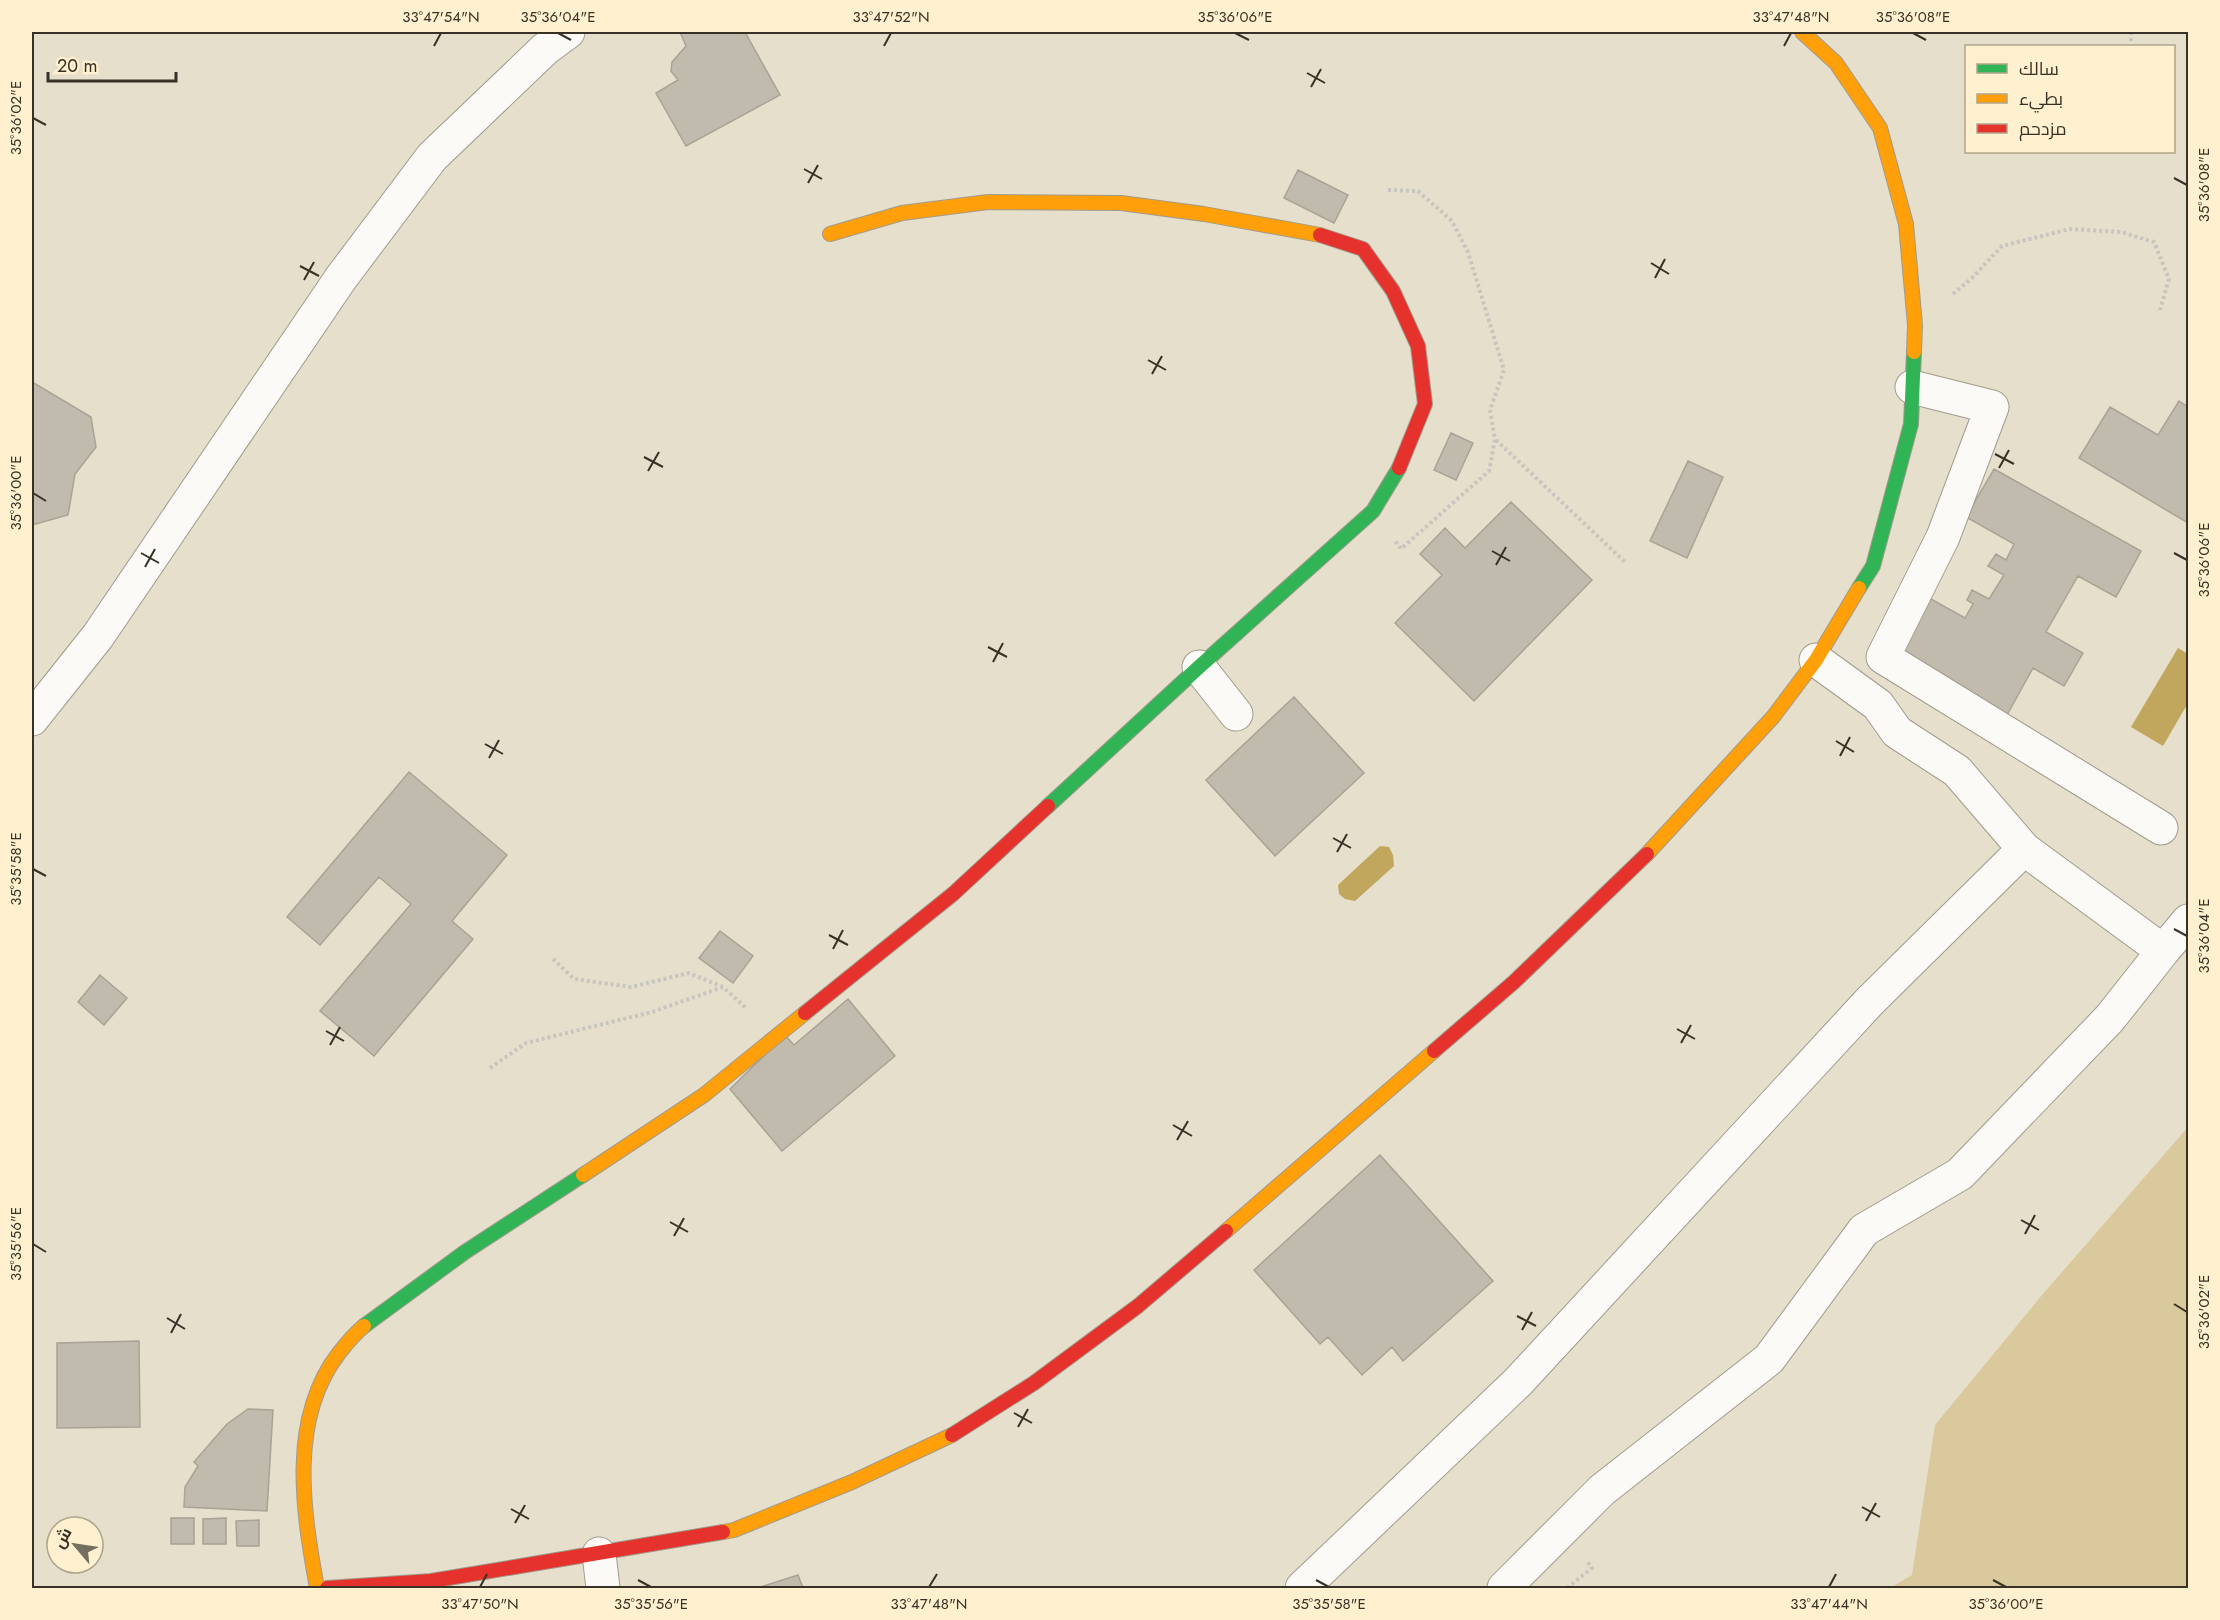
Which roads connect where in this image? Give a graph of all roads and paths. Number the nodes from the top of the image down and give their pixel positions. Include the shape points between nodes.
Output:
1 (568, 32) edge
2 (1802, 32) edge
3 (2131, 32) edge
4 (2131, 41) dead end
5 (830, 234) dead end
6 (2160, 310) dead end
7 (1915, 325) junction
8 (1912, 387) junction
9 (1495, 439) dead end
10 (1626, 563) dead end
11 (1816, 660) junction
12 (1199, 667) junction
13 (1236, 714) dead end
14 (32, 719) edge
15 (2161, 828) dead end
16 (2024, 849) junction
17 (2188, 921) edge
18 (2163, 951) junction
19 (552, 959) dead end
20 (723, 987) junction
21 (776, 1036) junction
22 (490, 1068) dead end
23 (598, 1554) junction
24 (317, 1588) edge
25 (327, 1588) edge
26 (603, 1588) edge
27 (1302, 1588) edge
28 (1504, 1588) edge

1 - 14 street via 545,48 432,157 341,278 98,636
2 - 7 street via 1836,63 1880,128 1906,224
3 - 4 path
5 - 12 street via 902,213 988,202 1120,203 1328,236 1363,249 1392,291 1418,346 1425,404 1404,461 1373,511
6 - 7 path via 2169,279 2154,242 2121,232 2070,229 2002,246 1972,278
7 - 8 street
8 - 11 street via 1911,424 1873,566
8 - 15 street via 1992,407 1943,537 1883,657
9 - 10 path
11 - 16 street via 1878,705 1897,732 1957,771
11 - 23 street via 1773,717 1663,838 1514,982 1138,1306 1044,1376 942,1441 734,1530
12 - 13 street
12 - 21 street via 953,894
16 - 18 street
16 - 27 street via 1870,1001 1518,1382
17 - 18 street
18 - 28 street via 2110,1018 1960,1174 1864,1230 1769,1359 1602,1490
19 - 20 path via 574,979 631,987 689,973
20 - 21 path
20 - 22 path via 652,1012 526,1043
21 - 24 street via 704,1095 465,1252 355,1333 327,1369 309,1414 304,1446 306,1530
23 - 25 street via 431,1581
23 - 26 street

